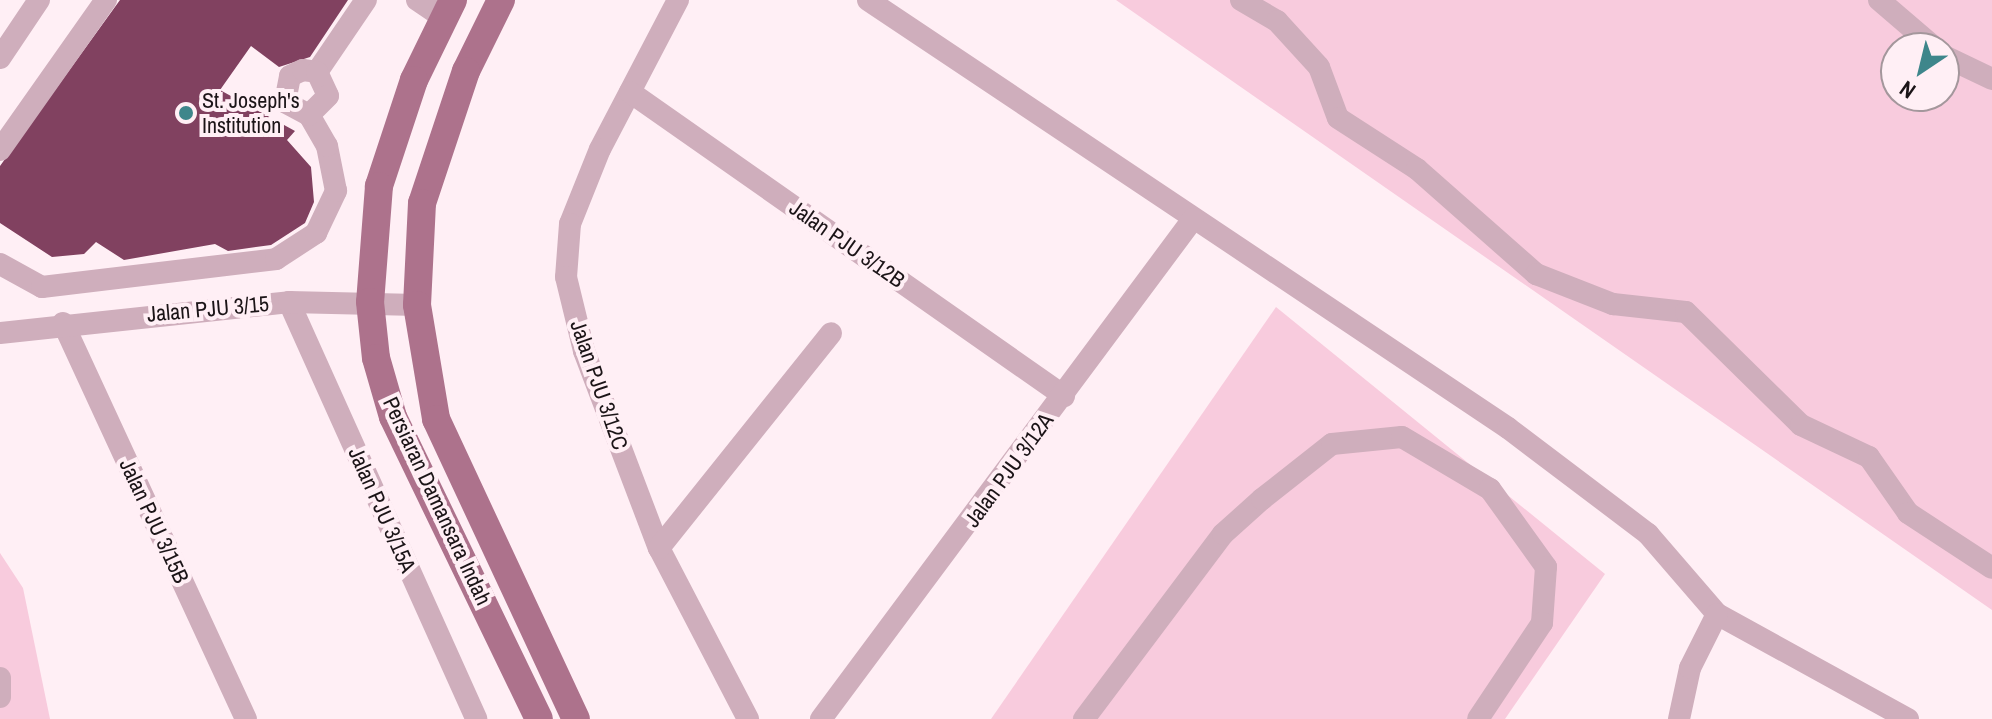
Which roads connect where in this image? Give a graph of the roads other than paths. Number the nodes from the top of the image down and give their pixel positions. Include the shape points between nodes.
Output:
1 (39, 0) edge
2 (106, 0) edge
3 (366, 0) edge
4 (417, 0) edge
5 (501, 0) edge
6 (678, 0) edge
7 (868, 0) edge
8 (1241, 0) edge
9 (1879, 0) edge
10 (449, 9) edge
11 (1916, 32) edge
12 (0, 58) edge
13 (1960, 64) edge
14 (317, 72) junction
15 (1992, 79) edge
16 (630, 92) junction
17 (309, 115) junction
18 (0, 150) edge
19 (1193, 219) junction
20 (0, 264) edge
21 (289, 302) junction
22 (370, 302) junction
23 (417, 305) junction
24 (63, 323) junction
25 (0, 333) edge
26 (831, 333) dead end
27 (1064, 396) junction
28 (659, 548) junction
29 (1992, 568) edge
30 (1717, 614) junction
31 (0, 678) edge
32 (0, 697) edge
33 (246, 719) edge
34 (476, 719) edge
35 (539, 719) edge
36 (576, 719) edge
37 (748, 719) edge
38 (821, 719) edge
39 (1084, 719) edge
40 (1478, 719) edge
41 (1679, 719) edge
42 (1908, 719) edge

1 - 12 street
2 - 18 street
3 - 14 street
4 - 10 street
5 - 23 main road, Persiaran Damansara Indah via 466,71 422,203
6 - 16 street, Jalan PJU 3/12C
7 - 19 street
8 - 29 street via 1277,21 1319,67 1338,118 1417,169 1536,274 1613,304 1686,312 1801,425 1869,457 1908,513
9 - 11 street
10 - 22 main road, Persiaran Damansara Indah via 390,144
13 - 15 street
14 - 17 street via 328,96
14 - 17 street via 303,70 284,88 295,112
16 - 27 street, Jalan PJU 3/12B
16 - 28 street, Jalan PJU 3/12C via 570,224 566,277 584,351
17 - 20 street via 327,146 336,191 316,233 276,259 42,287
19 - 27 street, Jalan PJU 3/12A
19 - 30 street via 1570,474 1648,534
21 - 22 street, Jalan PJU 3/15
21 - 24 street, Jalan PJU 3/15
21 - 34 street, Jalan PJU 3/15A
22 - 23 street, Jalan PJU 3/15
22 - 35 main road, Persiaran Damansara Indah via 393,417
23 - 36 main road, Persiaran Damansara Indah via 436,419
24 - 25 street, Jalan PJU 3/15
24 - 33 street, Jalan PJU 3/15B
26 - 28 street
27 - 38 street, Jalan PJU 3/12A
28 - 37 street, Jalan PJU 3/12C
30 - 41 street via 1690,668
30 - 42 street
31 - 32 street
39 - 40 street via 1223,534 1262,499 1332,444 1402,437 1490,489 1546,567 1542,623

